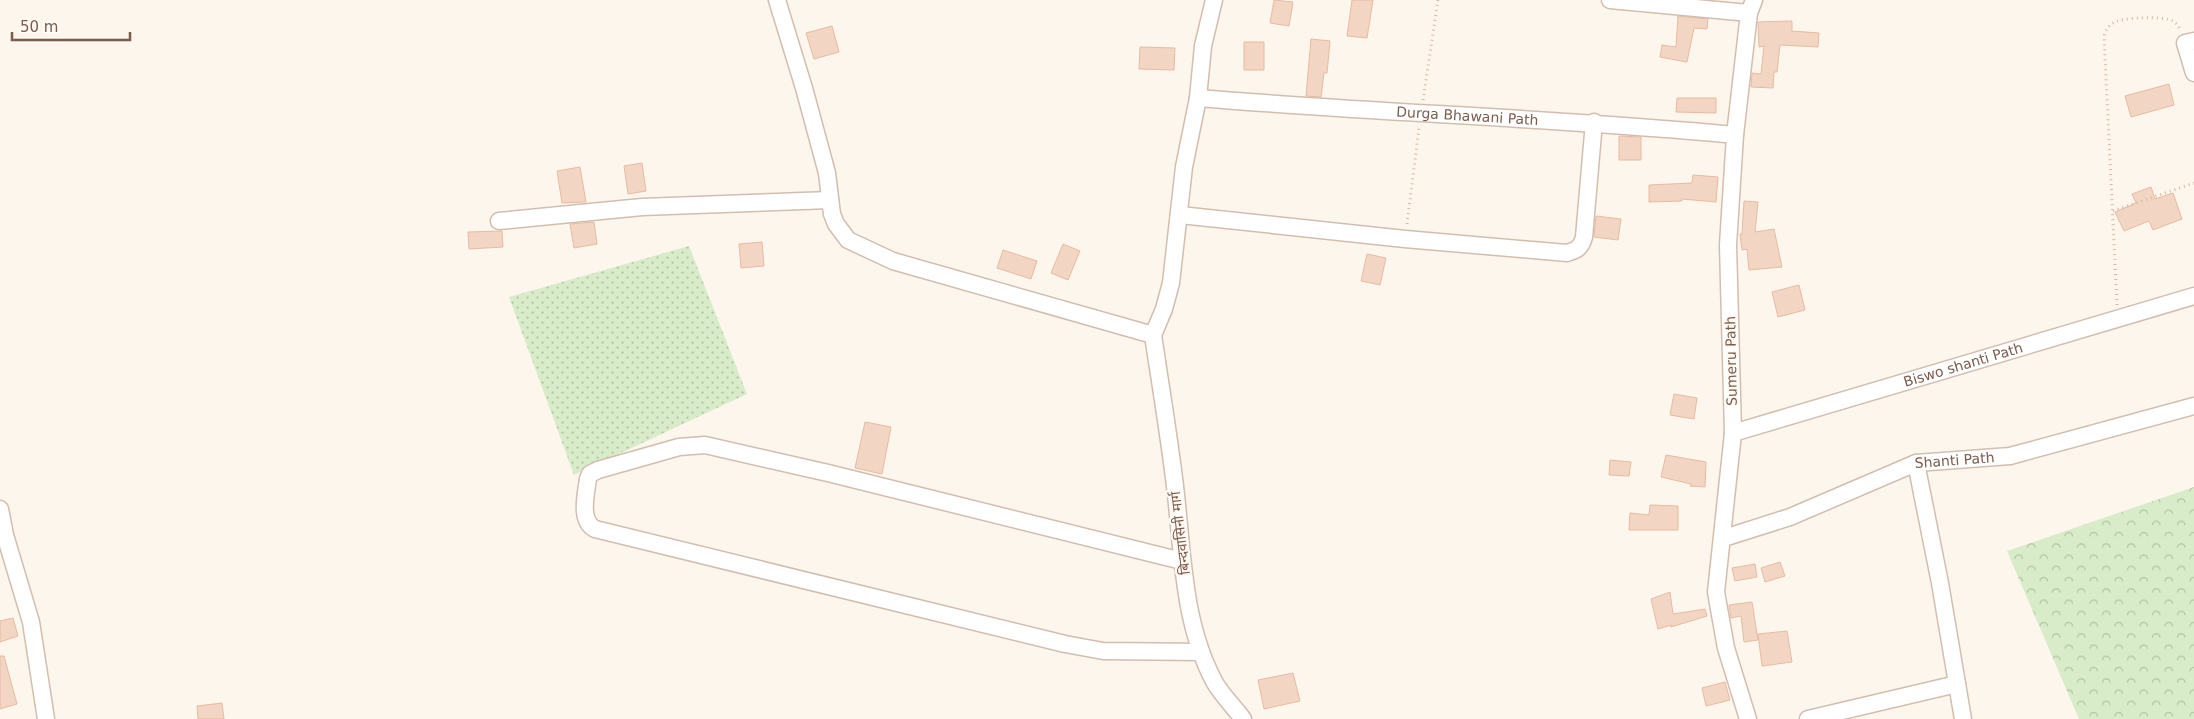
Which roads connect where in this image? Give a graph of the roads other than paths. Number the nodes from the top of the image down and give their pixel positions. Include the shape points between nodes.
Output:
1 (776, 0) edge
2 (1214, 0) edge
3 (1610, 0) edge
4 (1751, 6) edge
5 (2190, 42) edge
6 (2194, 73) edge
7 (1198, 98) junction
8 (1594, 122) junction
9 (1735, 135) junction
10 (830, 200) junction
11 (1180, 214) junction
12 (499, 221) dead end
13 (2194, 296) edge
14 (1153, 335) junction
15 (2194, 406) edge
16 (1733, 433) junction
17 (1916, 463) junction
18 (0, 509) edge
19 (1724, 538) junction
20 (1182, 561) junction
21 (1201, 652) junction
22 (1957, 684) junction
23 (46, 719) edge
24 (1243, 719) edge
25 (1748, 719) edge
26 (1808, 719) edge
27 (1963, 719) edge

1 - 10 street via 827,173
2 - 7 street via 1203,46
3 - 4 street
4 - 9 street, Sumeru Path
5 - 6 street
7 - 8 street, Durga Bhawani Path via 1420,114
7 - 11 street via 1180,192
8 - 9 street, Durga Bhawani Path
8 - 11 street via 1584,237 1578,249 1567,252 1405,240
9 - 16 street, Sumeru Path via 1728,244
10 - 12 street via 642,207
10 - 14 street via 832,214 841,232 869,252
11 - 14 street via 1172,283
13 - 16 street, Biswo shanti Path
14 - 20 street, बिन्दवासिनी मार्ग via 1174,477
15 - 17 street, Shanti Path via 2010,456
16 - 19 street, Sumeru Path
17 - 19 street, Shanti Path via 1790,517
17 - 22 street
18 - 23 street via 31,622
19 - 25 street, Sumeru Path via 1717,578 1717,606
20 - 21 street, बिन्दवासिनी मार्ग via 1190,613
20 - 21 street via 705,445 679,446 598,470 588,479 585,516 595,529 1065,644 1103,651
21 - 24 street, बिन्दवासिनी मार्ग via 1216,684
22 - 26 street
22 - 27 street

